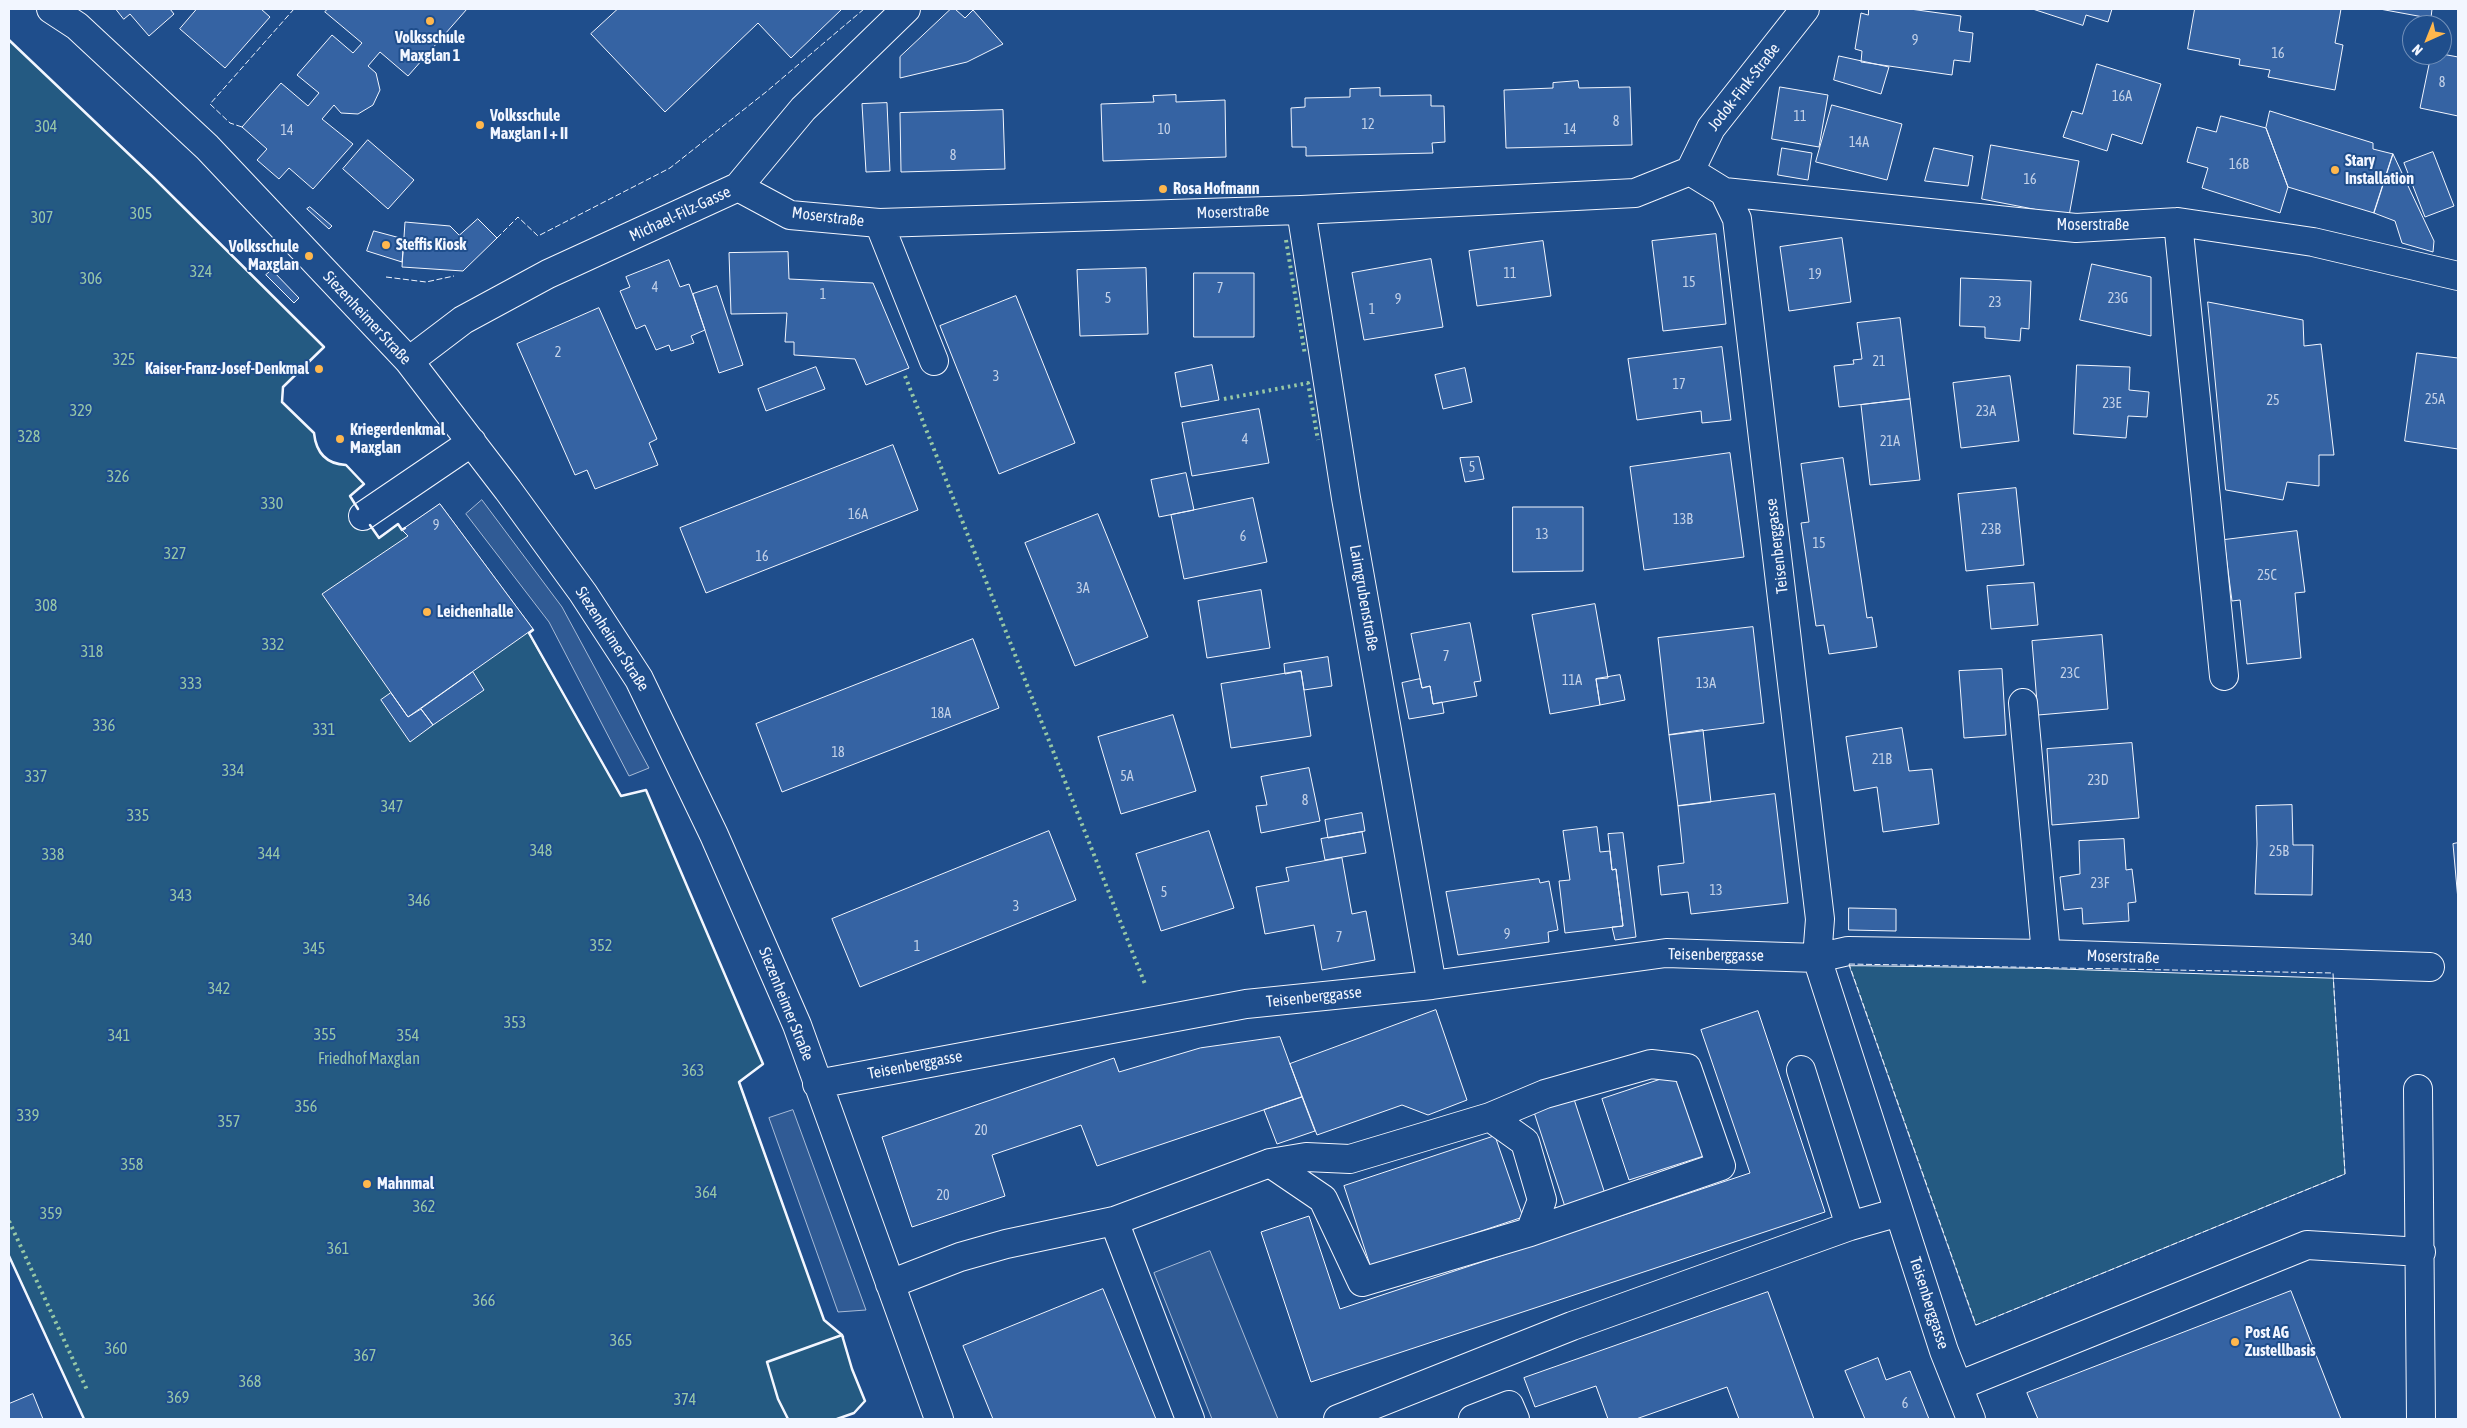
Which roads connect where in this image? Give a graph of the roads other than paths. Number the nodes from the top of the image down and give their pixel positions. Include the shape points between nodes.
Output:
1 (51, 9) edge
2 (906, 9) edge
3 (1805, 9) edge
4 (1690, 171) junction
5 (738, 187) junction
6 (1724, 192) junction
7 (1301, 210) junction
8 (2178, 222) junction
9 (879, 223) junction
10 (2458, 276) edge
11 (409, 361) junction
12 (934, 361) dead end
13 (472, 442) junction
14 (363, 516) dead end
15 (2224, 676) dead end
16 (2023, 703) dead end
17 (2046, 954) junction
18 (1817, 958) junction
19 (2430, 967) dead end
20 (1432, 985) junction
21 (1801, 1070) dead end
22 (816, 1084) junction
23 (2418, 1089) dead end
24 (1490, 1117) junction
25 (1270, 1163) junction
26 (1899, 1212) junction
27 (1114, 1221) junction
28 (1850, 1226) junction
29 (1530, 1232) junction
30 (2421, 1252) junction
31 (890, 1284) junction
32 (1958, 1386) junction
33 (939, 1419) edge
34 (1190, 1419) edge
35 (1338, 1419) edge
36 (1473, 1419) edge
37 (1515, 1419) edge
38 (1971, 1419) edge
39 (2421, 1419) edge

1 - 11 street, Siezenheimer Straße via 77,26 207,147
2 - 5 street, Michael-Filz-Gasse via 803,109
3 - 4 street, Jodok-Fink-Straße via 1711,128
4 - 6 street, Moserstraße
4 - 7 street, Moserstraße via 1635,193
5 - 9 street, Moserstraße via 790,214
5 - 11 street, Michael-Filz-Gasse via 548,274 463,320
6 - 8 street, Moserstraße via 2076,228
6 - 18 street, Teisenberggasse via 1737,220 1760,403 1820,919
7 - 9 street, Moserstraße
7 - 20 street, Laimgrubenstraße via 1346,498
8 - 10 street, Moserstraße via 2313,242
8 - 15 street
9 - 12 street
11 - 13 street, Siezenheimer Straße
13 - 14 street
13 - 22 street, Siezenheimer Straße via 583,593 639,679 714,835 797,1025
16 - 17 street
17 - 18 street, Moserstraße via 1848,951
17 - 19 street, Moserstraße
18 - 20 street, Teisenberggasse via 1666,953
18 - 26 street, Teisenberggasse
20 - 22 street, Teisenberggasse via 1246,1004
21 - 28 street
22 - 31 street, Siezenheimer Straße
23 - 30 street
24 - 25 street via 1350,1159 1306,1157
24 - 29 street via 1525,1142 1542,1200
24 - 29 street via 1545,1094 1651,1064 1687,1068 1721,1166
25 - 27 street
25 - 29 street via 1323,1199 1362,1282
26 - 28 street
26 - 32 street, Teisenberggasse
27 - 31 street via 960,1257
27 - 34 street
28 - 35 street via 1572,1326
30 - 32 street via 2307,1245
30 - 39 street
31 - 33 street, Siezenheimer Straße
32 - 38 street, Teisenberggasse
36 - 37 street via 1509,1405

